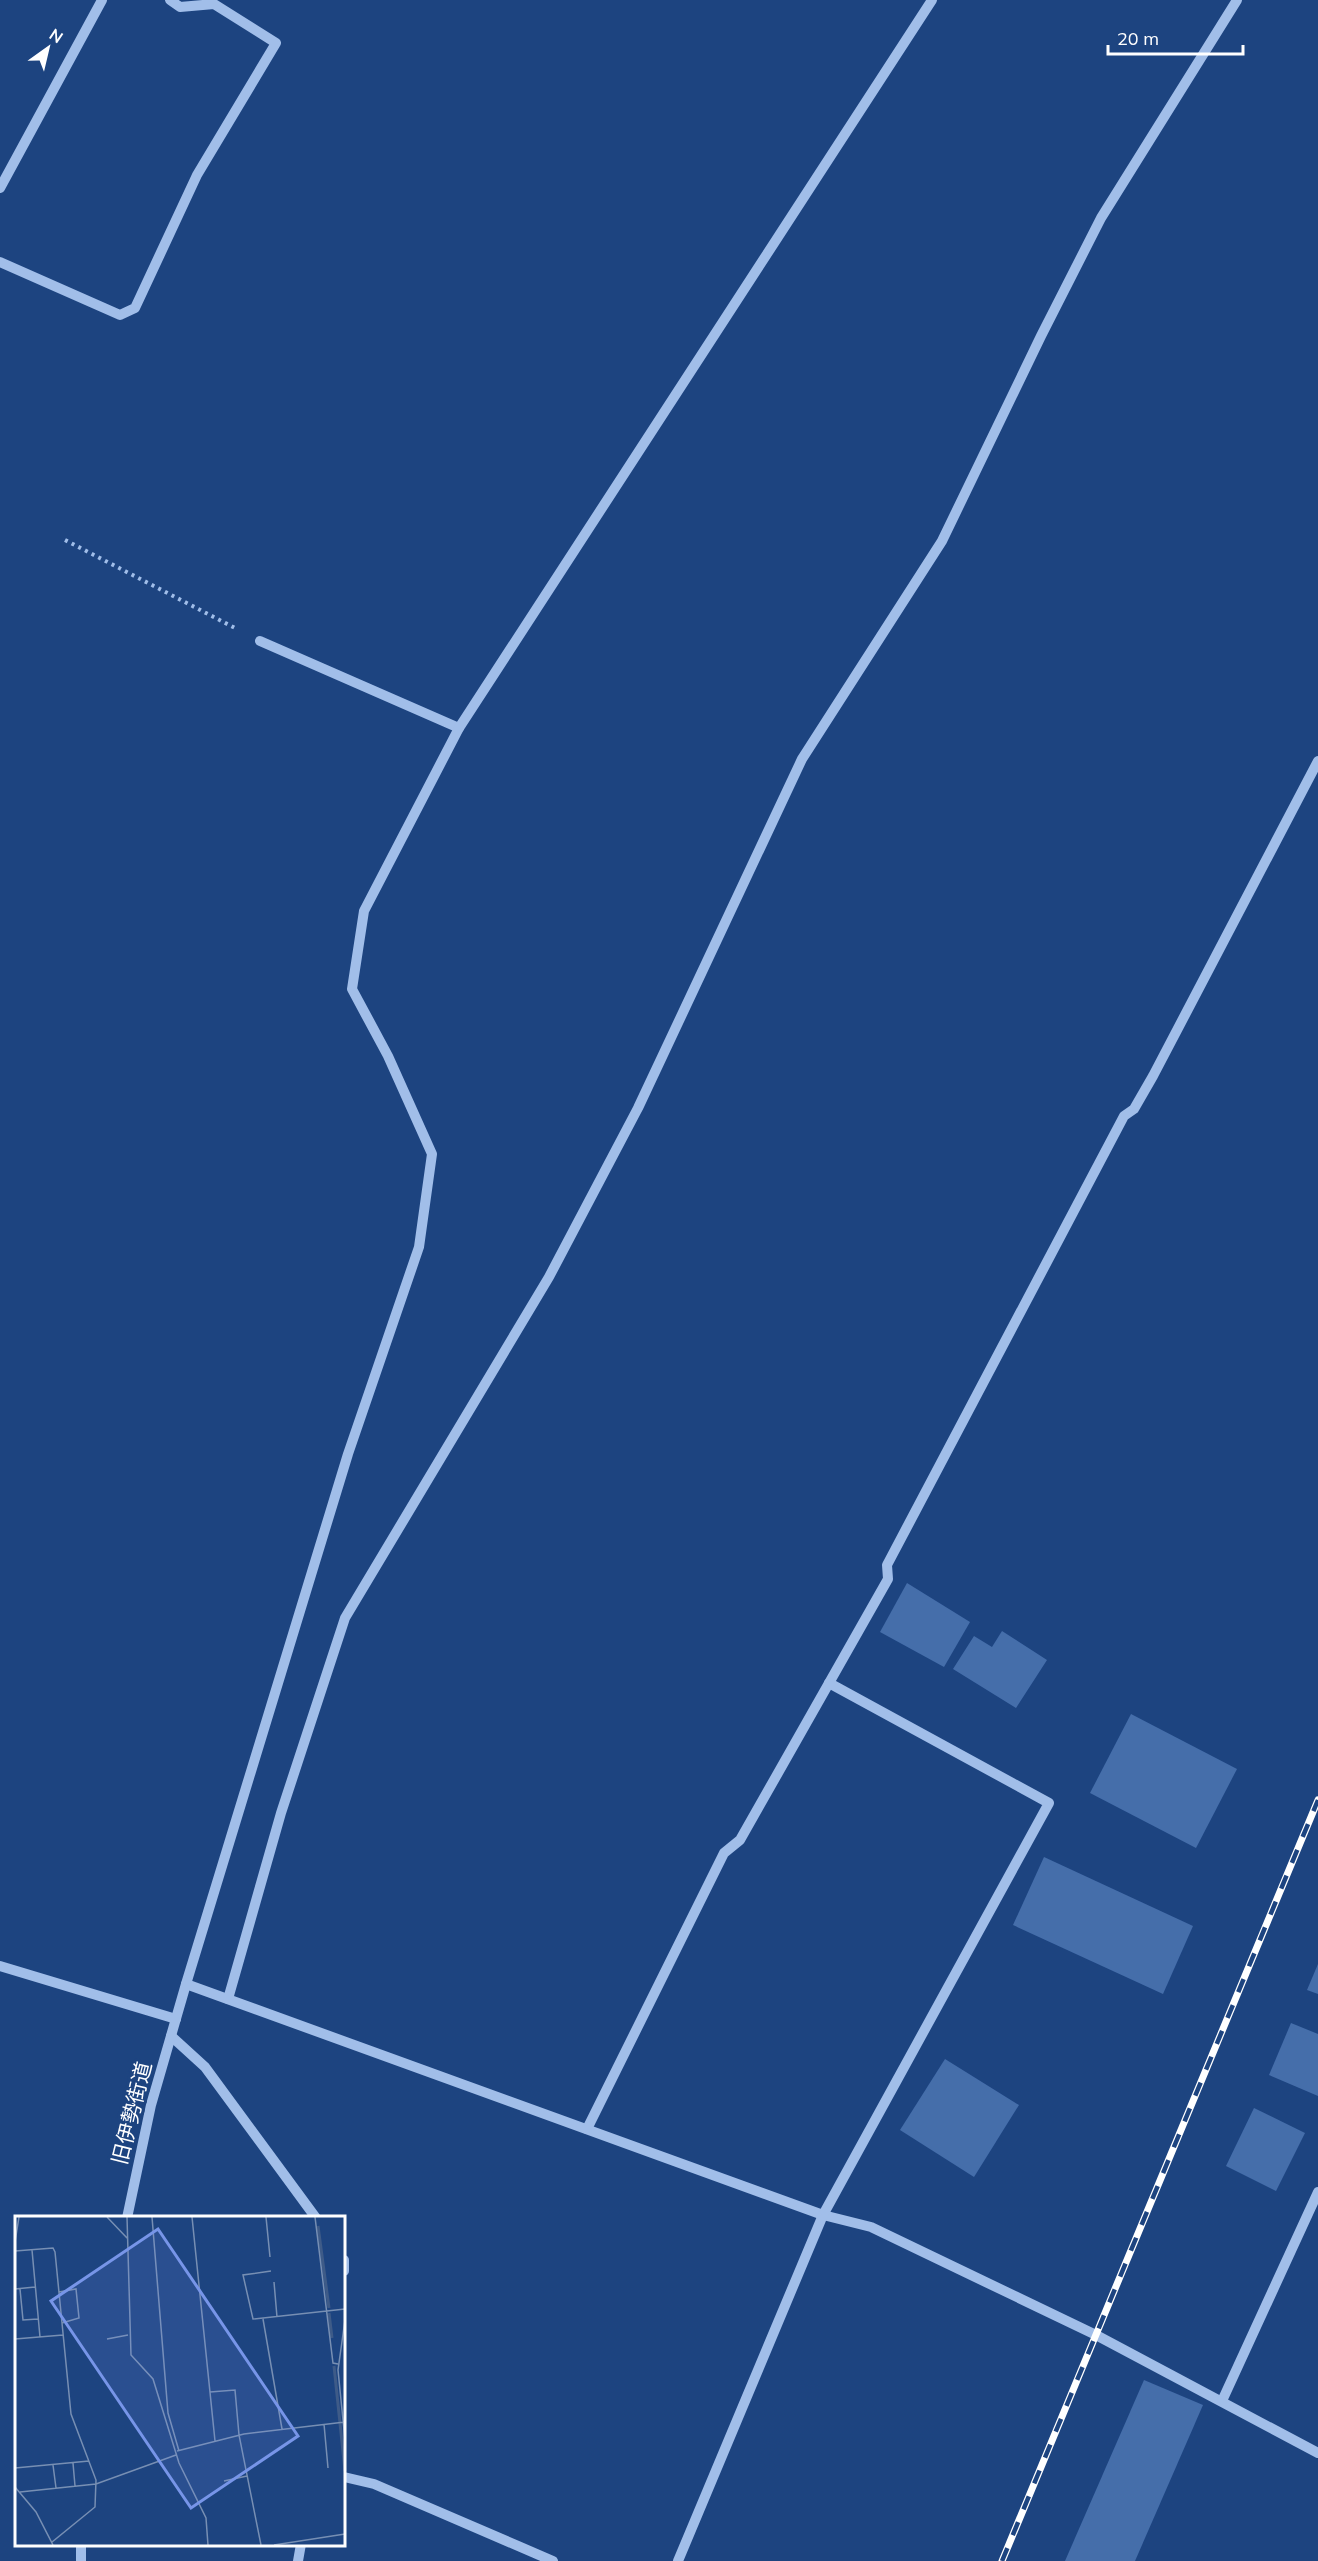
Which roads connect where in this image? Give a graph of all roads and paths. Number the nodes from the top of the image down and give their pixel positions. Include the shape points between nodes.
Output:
1 (102, 0) edge
2 (170, 0) edge
3 (932, 0) edge
4 (1237, 0) edge
5 (0, 188) edge
6 (0, 262) edge
7 (65, 540) dead end
8 (260, 641) joint
9 (459, 728) junction
10 (1318, 761) edge
11 (829, 1683) junction
12 (0, 1966) edge
13 (186, 1984) junction
14 (228, 1999) junction
15 (176, 2019) junction
16 (171, 2036) junction
17 (587, 2129) junction
18 (1318, 2192) edge
19 (823, 2215) junction
20 (126, 2216) edge
21 (315, 2216) edge
22 (1222, 2401) junction
23 (1318, 2453) edge
24 (345, 2477) edge
25 (301, 2546) edge
26 (298, 2561) edge
27 (553, 2561) edge
28 (678, 2561) edge

1 - 5 street
2 - 6 street via 180,7 214,4 276,43 197,174 135,308 120,315
3 - 9 street, 旧伊勢街道
4 - 14 street via 1101,218 942,541 802,759 638,1108 549,1277 345,1618 281,1813
7 - 8 path
8 - 9 street
9 - 13 street, 旧伊勢街道 via 364,911 352,989 388,1056 432,1154 419,1247 348,1454
10 - 11 street via 1153,1076 1134,1109 1124,1116 887,1565 888,1579
11 - 17 street via 740,1840 724,1853
11 - 19 street via 1049,1803
12 - 15 street
13 - 14 street
13 - 15 street, 旧伊勢街道
14 - 17 street
15 - 16 street, 旧伊勢街道
16 - 20 street, 旧伊勢街道
16 - 21 street via 204,2067
17 - 19 street
18 - 22 street
19 - 22 street via 871,2227 1096,2335
19 - 28 street
22 - 23 street
24 - 27 street via 374,2484
25 - 26 street

